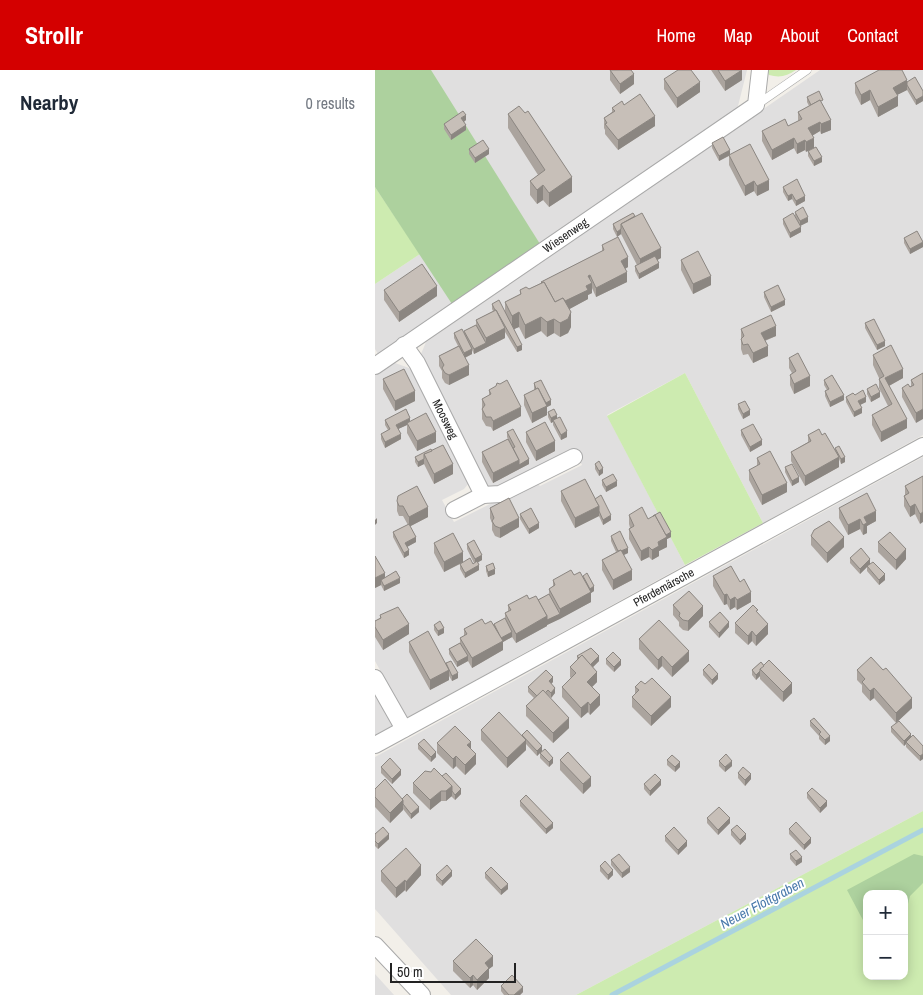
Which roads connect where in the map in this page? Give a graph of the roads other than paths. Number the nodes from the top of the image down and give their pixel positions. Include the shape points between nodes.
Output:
1 (760, 70) edge
2 (807, 70) edge
3 (756, 105) junction
4 (405, 345) junction
5 (375, 366) edge
6 (923, 446) edge
7 (574, 457) dead end
8 (483, 495) junction
9 (454, 510) dead end
10 (375, 678) edge
11 (404, 729) junction
12 (375, 745) edge
13 (375, 945) edge
14 (421, 995) edge

1 - 3 street
2 - 3 lane, Wiesenweg
3 - 4 street, Wiesenweg
4 - 5 street, Wiesenweg
4 - 8 street, Moosweg
6 - 11 street, Pferdemärsche
7 - 8 street via 500,494
8 - 9 street
10 - 11 street
11 - 12 street, Pferdemärsche
13 - 14 street

